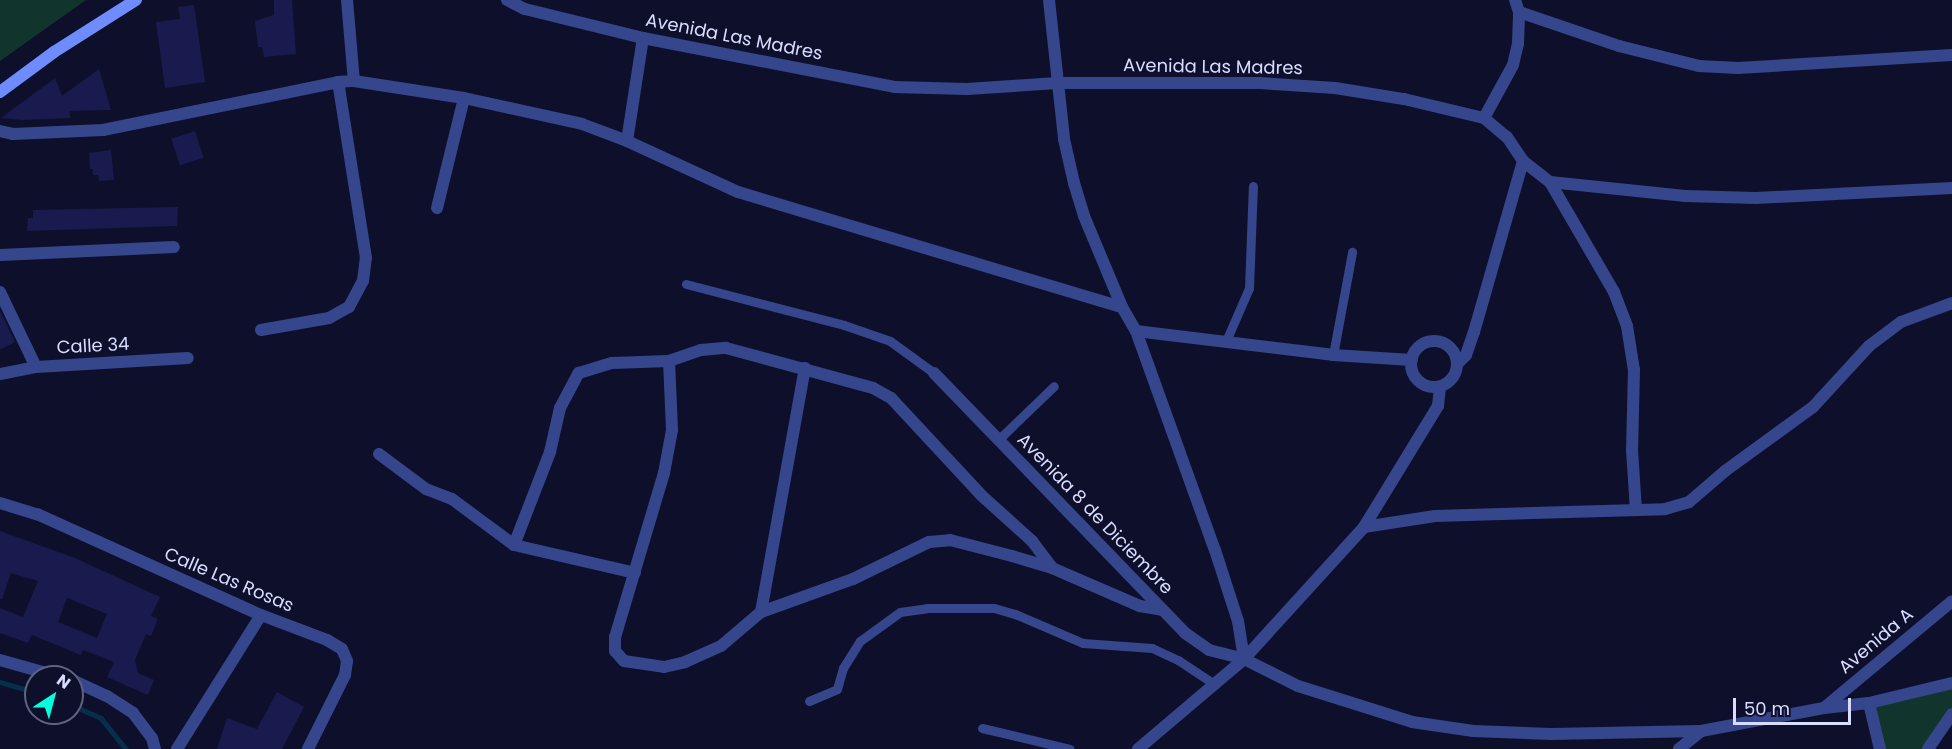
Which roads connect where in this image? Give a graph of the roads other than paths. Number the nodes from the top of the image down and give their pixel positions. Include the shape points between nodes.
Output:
1 (136, 0) edge
2 (347, 0) edge
3 (507, 0) edge
4 (1049, 0) edge
5 (1517, 6) edge
6 (644, 38) junction
7 (1952, 55) edge
8 (354, 81) junction
9 (338, 82) junction
10 (1057, 83) junction
11 (0, 92) edge
12 (464, 98) junction
13 (1484, 118) junction
14 (0, 131) edge
15 (627, 141) junction
16 (1523, 161) junction
17 (1550, 182) junction
18 (1253, 186) dead end
19 (1952, 188) edge
20 (436, 208) dead end
21 (174, 247) dead end
22 (1352, 252) dead end
23 (0, 255) edge
24 (686, 284) dead end
25 (0, 292) edge
26 (1952, 303) edge
27 (1122, 307) junction
28 (261, 330) dead end
29 (1136, 331) junction
30 (1226, 341) junction
31 (1333, 355) junction
32 (188, 358) dead end
33 (1412, 360) junction
34 (669, 361) junction
35 (1458, 363) junction
36 (36, 367) junction
37 (805, 368) junction
38 (934, 373) joint
39 (0, 374) edge
40 (1054, 386) dead end
41 (1440, 387) junction
42 (999, 439) junction
43 (379, 454) dead end
44 (0, 503) edge
45 (1636, 510) junction
46 (1364, 527) junction
47 (514, 545) junction
48 (1052, 568) junction
49 (634, 573) junction
50 (1952, 601) edge
51 (1162, 610) junction
52 (761, 612) junction
53 (261, 615) junction
54 (1244, 659) junction
55 (0, 660) edge
56 (24, 667) edge
57 (1952, 683) edge
58 (1214, 684) junction
59 (84, 685) edge
60 (809, 701) dead end
61 (1869, 703) junction
62 (1824, 708) junction
63 (1952, 714) edge
64 (982, 728) dead end
65 (1701, 731) junction
66 (155, 749) edge
67 (177, 749) edge
68 (308, 749) edge
69 (1070, 749) edge
70 (1138, 749) edge
71 (1679, 749) edge
72 (1880, 749) edge
73 (1928, 749) edge

1 - 11 main road via 64,45
2 - 8 street
3 - 6 street, Avenida Las Madres via 525,9
4 - 10 street
5 - 7 street via 1619,46 1699,66 1738,68
5 - 13 street via 1518,44 1513,65
6 - 10 street, Avenida Las Madres via 894,87 968,89
6 - 15 street
8 - 9 street
8 - 12 street
9 - 14 street via 103,130 14,134
9 - 28 street via 366,258 363,281 349,307 328,318
10 - 13 street, Avenida Las Madres via 1260,83 1335,88 1415,101
10 - 27 street via 1074,183
12 - 15 street via 582,124
12 - 20 street
13 - 16 street, Avenida Las Madres via 1507,137
15 - 27 street via 738,192
16 - 17 street, Avenida Las Madres
16 - 35 street via 1474,332 1466,355
17 - 19 street via 1685,196 1756,198
17 - 45 street, Avenida Las Madres via 1614,292 1628,326 1634,370 1632,450
18 - 30 lane via 1249,288
21 - 23 street
22 - 31 lane
24 - 38 lane via 844,325 890,341
25 - 36 street
26 - 45 street via 1900,322 1869,346 1813,407 1689,502 1665,509
27 - 29 street
29 - 30 street
29 - 54 street via 1238,621
30 - 31 street
31 - 33 street
32 - 36 street, Calle 34
33 - 35 street via 1425,343 1439,342 1452,349
33 - 41 street via 1418,380
34 - 37 street via 701,350 726,348
34 - 47 street via 612,363 579,374 560,408 550,452
34 - 49 street via 672,430 664,473
35 - 41 street via 1453,378
36 - 39 street, Calle 34
37 - 48 street via 873,388 891,398 981,495 1032,541
37 - 52 street
38 - 42 street, Avenida 8 de Diciembre
40 - 42 lane
41 - 46 street via 1438,406
42 - 51 street, Avenida 8 de Diciembre
43 - 47 street via 426,489 453,499
44 - 53 street, Calle Las Rosas via 37,514
45 - 46 street via 1435,516
46 - 54 street
47 - 49 street
48 - 51 street via 1140,606
48 - 52 street via 975,545 950,540 929,542 853,579
49 - 52 street via 615,637 615,651 624,661 664,667 685,662 721,646
50 - 62 street, Avenida A
51 - 54 street, Avenida 8 de Diciembre via 1209,650
53 - 67 street
53 - 68 street, Calle Las Rosas via 327,640 342,649 347,661 345,675
54 - 58 street
54 - 65 street, Avenida 8 de Diciembre via 1298,686 1412,722 1473,731 1551,734
55 - 56 street
57 - 61 street, Avenida 8 de Diciembre
58 - 60 lane via 1152,648 1083,642 994,608 927,608 900,612 860,641 843,668 837,689
58 - 70 street
59 - 66 street via 133,713 152,738
61 - 62 street, Avenida 8 de Diciembre
61 - 72 street
62 - 65 street, Avenida 8 de Diciembre
63 - 73 street
64 - 69 lane
65 - 71 street

